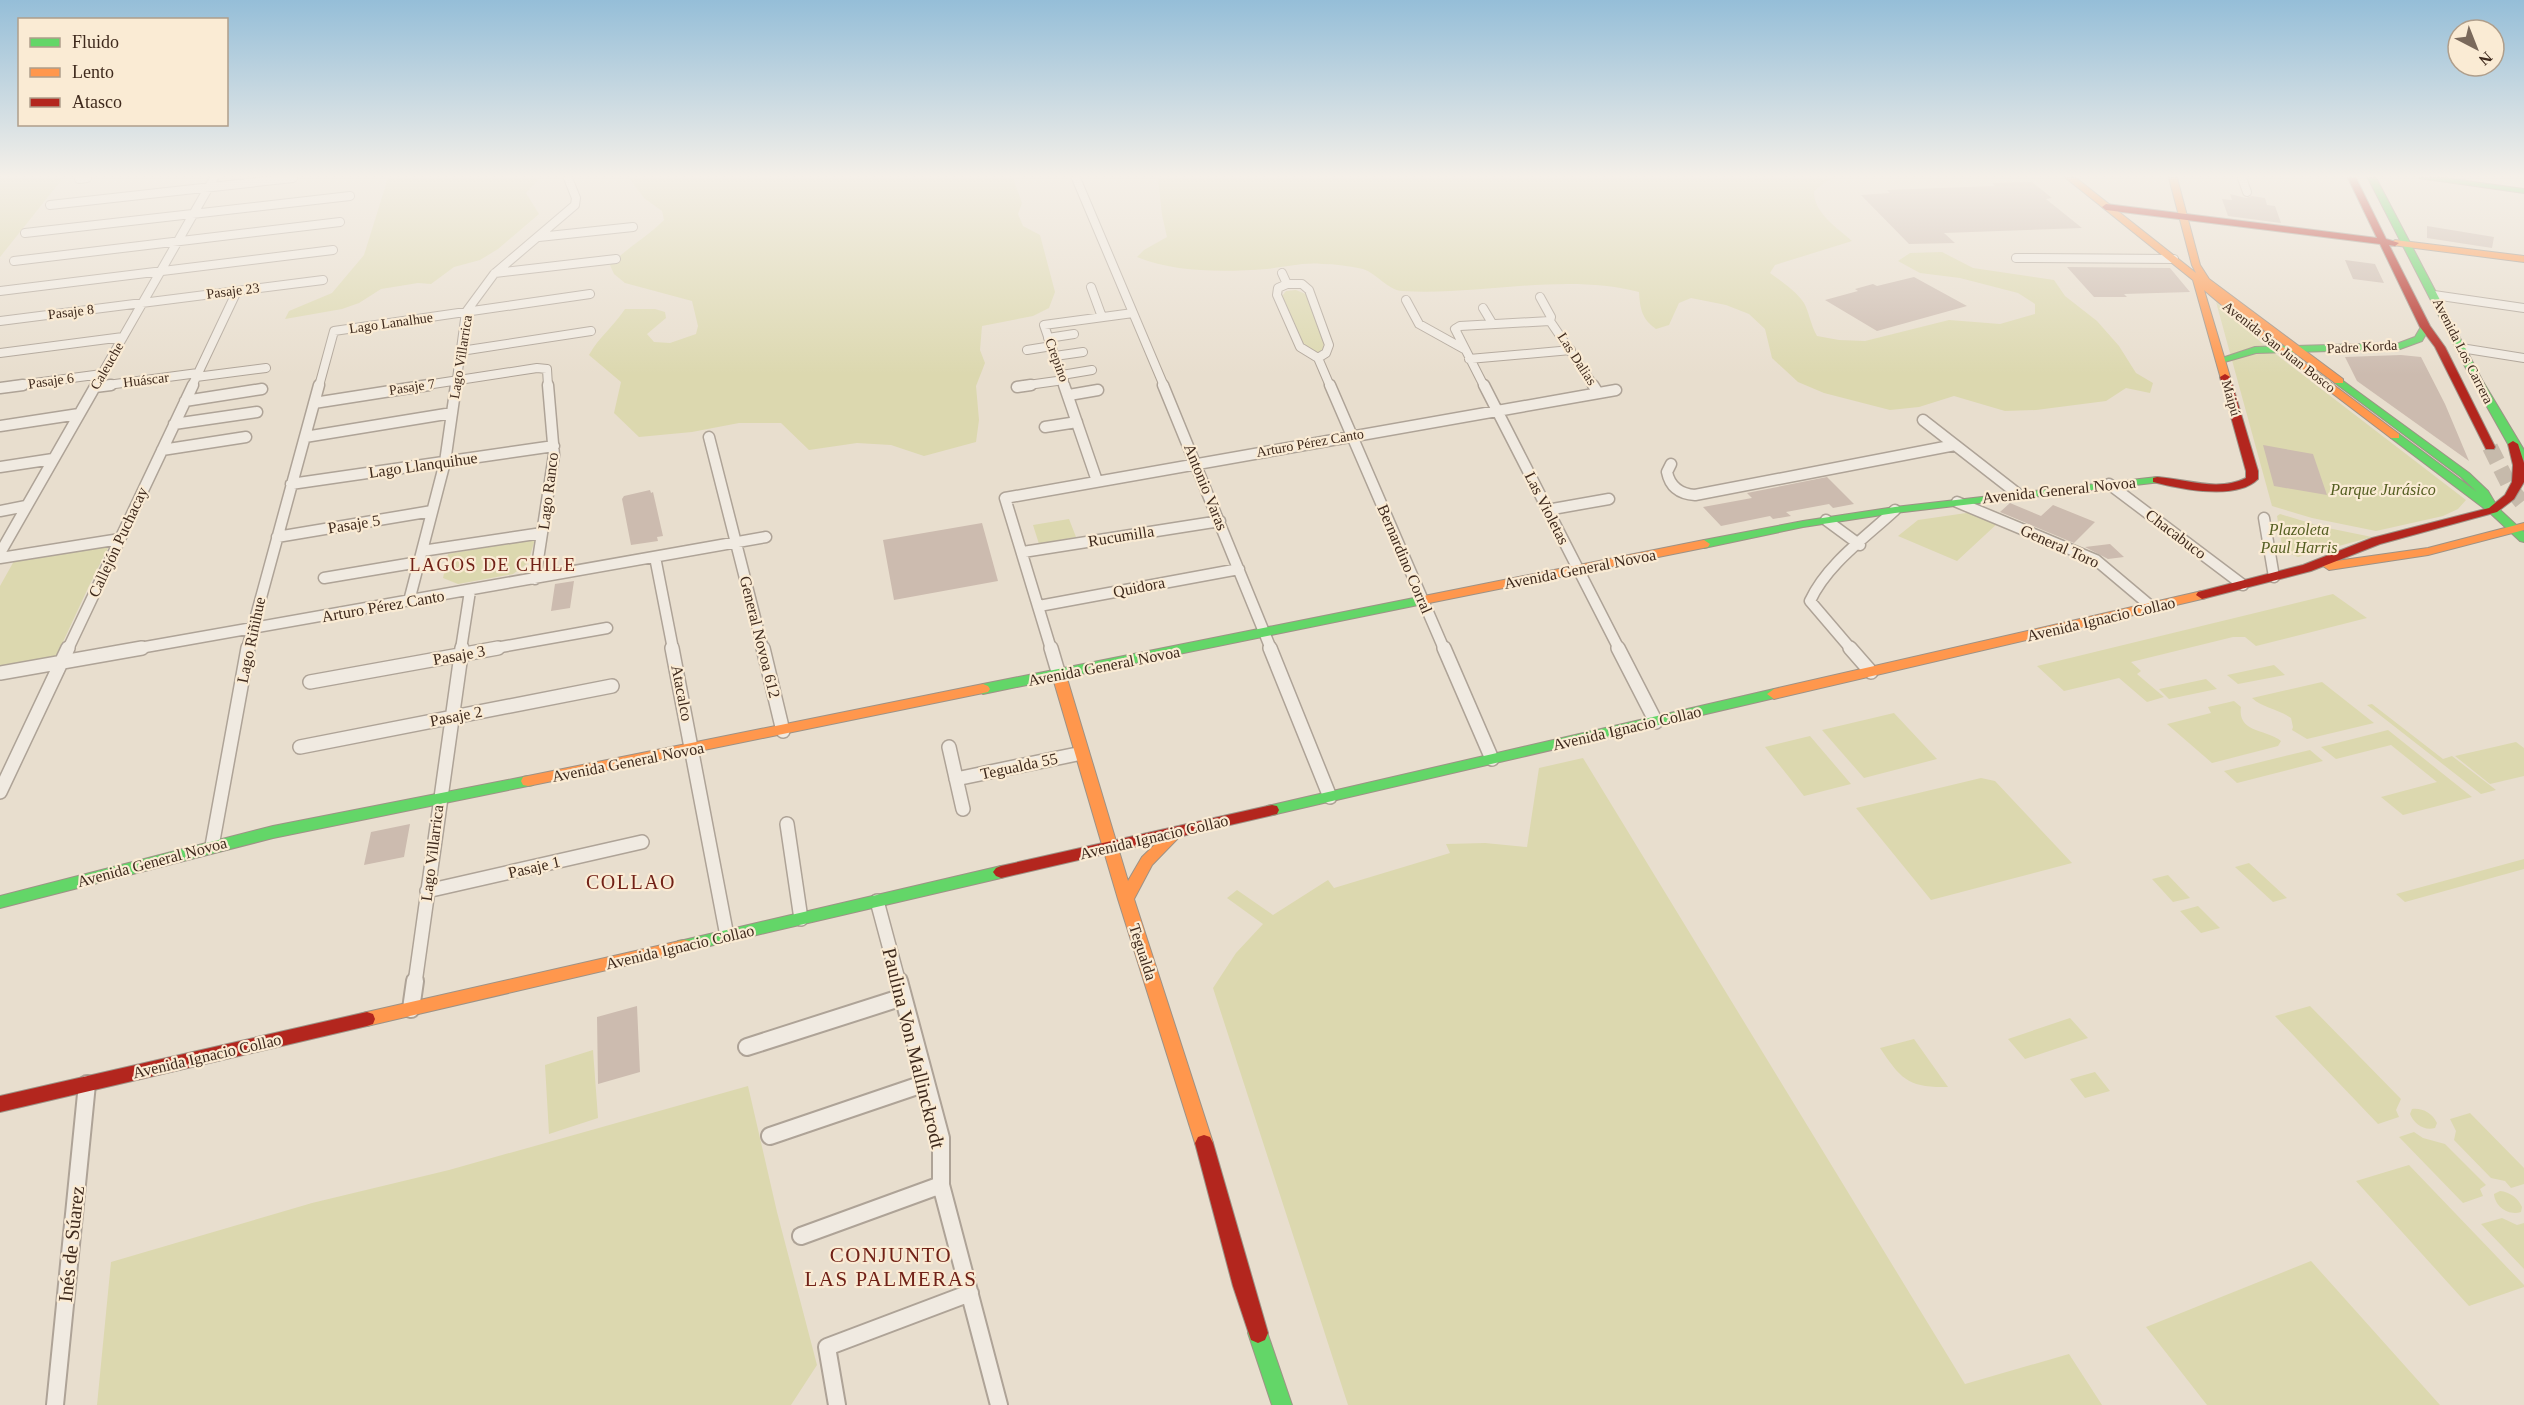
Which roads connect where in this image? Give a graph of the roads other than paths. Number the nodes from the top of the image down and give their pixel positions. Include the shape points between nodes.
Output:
1 (157, 244) edge
2 (177, 244) edge
3 (530, 244) edge
4 (1104, 244) edge
5 (2154, 244) edge
6 (2190, 244) edge
7 (2385, 244) edge
8 (2403, 244) edge
9 (2406, 244) junction
10 (333, 250) dead end
11 (2194, 256) junction
12 (2016, 258) dead end
13 (616, 259) dead end
14 (2174, 259) junction
15 (2524, 259) edge
16 (14, 261) dead end
17 (161, 271) junction
18 (1282, 273) dead end
19 (494, 274) junction
20 (323, 280) dead end
21 (2201, 280) junction
22 (1287, 284) junction
23 (1090, 287) dead end
24 (0, 291) edge
25 (237, 291) junction
26 (590, 294) dead end
27 (2434, 295) junction
28 (1540, 297) dead end
29 (1406, 300) dead end
30 (143, 302) junction
31 (1483, 308) dead end
32 (2524, 308) edge
33 (466, 312) junction
34 (1133, 313) junction
35 (1102, 317) junction
36 (0, 321) edge
37 (1550, 321) junction
38 (1492, 323) junction
39 (2425, 330) junction
40 (334, 331) joint
41 (591, 331) dead end
42 (1074, 334) dead end
43 (123, 337) junction
44 (1050, 342) junction
45 (2461, 348) junction
46 (1464, 349) junction
47 (1027, 350) dead end
48 (1570, 350) junction
49 (2281, 350) junction
50 (2296, 350) junction
51 (461, 351) junction
52 (1083, 352) dead end
53 (0, 353) edge
54 (1055, 356) junction
55 (1318, 358) junction
56 (2524, 358) edge
57 (1469, 359) junction
58 (2221, 360) junction
59 (266, 368) dead end
60 (545, 368) joint
61 (1092, 370) dead end
62 (102, 374) junction
63 (197, 375) junction
64 (1063, 377) junction
65 (456, 380) junction
66 (95, 387) junction
67 (1017, 387) dead end
68 (0, 388) edge
69 (262, 389) dead end
70 (1098, 390) dead end
71 (1616, 390) dead end
72 (1598, 393) junction
73 (1069, 394) junction
74 (185, 401) junction
75 (314, 403) junction
76 (1496, 411) junction
77 (257, 412) dead end
78 (452, 413) junction
79 (79, 414) junction
80 (1923, 420) dead end
81 (1077, 422) junction
82 (174, 424) junction
83 (0, 426) edge
84 (1045, 427) dead end
85 (1352, 436) junction
86 (246, 437) dead end
87 (305, 437) junction
88 (709, 437) dead end
89 (1955, 445) junction
90 (554, 446) junction
91 (162, 450) junction
92 (2521, 458) edge
93 (53, 459) junction
94 (445, 462) junction
95 (1196, 463) junction
96 (1671, 464) dead end
97 (0, 467) edge
98 (1097, 481) junction
99 (291, 484) junction
100 (2109, 484) junction
101 (2216, 488) joint
102 (2018, 494) junction
103 (1005, 498) joint
104 (1609, 499) dead end
105 (1957, 502) junction
106 (26, 506) junction
107 (0, 510) edge
108 (1547, 510) junction
109 (1895, 510) junction
110 (2493, 510) junction
111 (432, 511) junction
112 (2264, 518) dead end
113 (1220, 520) junction
114 (1826, 520) junction
115 (2522, 529) edge
116 (542, 533) junction
117 (277, 537) junction
118 (766, 537) dead end
119 (120, 539) junction
120 (738, 543) junction
121 (1860, 545) junction
122 (1023, 552) junction
123 (0, 553) edge
124 (421, 556) junction
125 (0, 558) edge
126 (655, 558) junction
127 (2307, 568) junction
128 (1239, 569) junction
129 (1578, 569) junction
130 (2274, 577) junction
131 (324, 579) dead end
132 (536, 579) junction
133 (415, 580) junction
134 (2243, 585) junction
135 (470, 591) junction
136 (440, 596) junction
137 (409, 601) junction
138 (1424, 601) junction
139 (1039, 606) junction
140 (2153, 608) junction
141 (607, 628) dead end
142 (251, 629) junction
143 (1265, 634) junction
144 (460, 655) junction
145 (62, 662) junction
146 (1871, 672) junction
147 (0, 673) edge
148 (1059, 675) junction
149 (310, 682) dead end
150 (612, 686) dead end
151 (451, 717) junction
152 (1656, 722) junction
153 (783, 731) junction
154 (300, 747) dead end
155 (949, 747) dead end
156 (693, 749) junction
157 (1082, 753) junction
158 (1492, 759) junction
159 (956, 779) junction
160 (0, 792) edge
161 (1330, 797) junction
162 (439, 800) junction
163 (963, 809) dead end
164 (787, 824) dead end
165 (1180, 831) junction
166 (642, 843) dead end
167 (212, 846) junction
168 (1111, 847) junction
169 (427, 891) junction
170 (1126, 898) junction
171 (877, 901) junction
172 (0, 902) edge
173 (801, 919) junction
174 (727, 936) junction
175 (903, 997) junction
176 (411, 1009) junction
177 (747, 1047) dead end
178 (926, 1083) junction
179 (87, 1084) junction
180 (0, 1104) edge
181 (770, 1136) dead end
182 (942, 1185) junction
183 (801, 1236) dead end
184 (970, 1293) junction
185 (55, 1405) edge
186 (837, 1405) edge
187 (999, 1405) edge
188 (1282, 1405) edge

1 - 16 street
2 - 17 street, Caleuche
3 - 19 street, Lago Villarrica
4 - 34 street, Antonio Varas
5 - 14 main road, Avenida San Juan Bosco
6 - 11 main road, Maipú
7 - 39 main road, Avenida Los Carrera
8 - 9 main road
9 - 15 main road
9 - 27 main road, Avenida Los Carrera
10 - 17 street
11 - 14 main road
11 - 21 main road, Maipú
12 - 14 street
13 - 19 street
14 - 21 main road, Avenida San Juan Bosco
17 - 24 street
17 - 30 street, Caleuche
18 - 22 street
19 - 33 street, Lago Villarrica
20 - 25 street, Pasaje 23
21 - 49 main road, Avenida San Juan Bosco
21 - 50 main road, Avenida San Juan Bosco
21 - 58 main road, Maipú
22 - 55 street, Bernardino Corral via 1278,288 1277,295 1300,347
22 - 55 street via 1302,284 1309,291 1329,345
23 - 35 street
25 - 30 street, Pasaje 23
25 - 63 street, Callejón Puchacay
26 - 33 street, Lago Lanalhue
27 - 32 street
27 - 45 main road, Avenida Los Carrera
28 - 37 street, Las Dalias
29 - 46 street via 1419,324
30 - 36 street, Pasaje 8
30 - 43 street, Caleuche
31 - 38 street
33 - 40 street, Lago Lanalhue
33 - 51 street, Lago Villarrica
34 - 35 street, Crepino
34 - 95 street, Antonio Varas
35 - 44 street, Crepino via 1044,325
37 - 38 street
37 - 48 street, Las Dalias
38 - 46 street, Las Violetas via 1456,327
39 - 50 main road, Padre Korda via 2414,341 2391,347
39 - 92 main road, Avenida Los Carrera via 2440,347 2498,453
40 - 75 street, Lago Riñihue
41 - 51 street
42 - 44 street
43 - 53 street
43 - 62 street, Caleuche
44 - 47 street
44 - 54 street, Crepino
45 - 56 street
45 - 92 main road, Avenida Los Carrera
46 - 57 street, Las Violetas
48 - 57 street
48 - 72 street, Las Dalias
49 - 50 main road, Padre Korda
49 - 58 main road, Padre Korda via 2247,351
49 - 110 main road, Avenida San Juan Bosco
50 - 110 main road, Avenida San Juan Bosco via 2465,474 2484,493
51 - 65 street, Lago Villarrica
52 - 54 street
54 - 64 street, Crepino
55 - 85 street, Bernardino Corral
57 - 76 street, Las Violetas
58 - 101 main road, Maipú via 2253,475 2242,485
59 - 63 street, Huáscar
60 - 65 street, Pasaje 7
60 - 90 street, Lago Ranco
61 - 64 street
62 - 66 street, Caleuche
62 - 68 street, Pasaje 6
63 - 66 street, Huáscar
63 - 74 street, Callejón Puchacay
64 - 67 street
64 - 73 street, Crepino
65 - 75 street, Pasaje 7
65 - 78 street, Lago Villarrica
66 - 79 street, Caleuche
69 - 74 street
70 - 73 street
71 - 72 street, Arturo Pérez Canto
72 - 76 street, Arturo Pérez Canto
73 - 81 street, Crepino
74 - 82 street, Callejón Puchacay
75 - 87 street, Lago Riñihue
76 - 85 street, Arturo Pérez Canto
76 - 108 street, Las Violetas
77 - 82 street
78 - 87 street
78 - 94 street, Lago Villarrica
79 - 83 street
79 - 93 street, Caleuche
80 - 89 street
81 - 84 street
81 - 98 street, Crepino
82 - 91 street, Callejón Puchacay
85 - 95 street, Arturo Pérez Canto
85 - 138 street, Bernardino Corral
86 - 91 street
87 - 99 street, Lago Riñihue
88 - 120 street, General Novoa 612
89 - 96 street via 1695,495 1678,491 1671,483
89 - 102 street
90 - 94 street, Lago Llanquihue
90 - 116 street, Lago Ranco
91 - 119 street, Callejón Puchacay
92 - 110 main road, Avenida Ignacio Collao via 2516,492
93 - 97 street
93 - 106 street, Caleuche
94 - 99 street, Lago Llanquihue
94 - 111 street, Lago Villarrica
95 - 98 street, Arturo Pérez Canto
95 - 113 street, Antonio Varas
98 - 103 street, Arturo Pérez Canto
99 - 117 street, Lago Riñihue
100 - 101 main road, Avenida General Novoa via 2156,480
100 - 102 main road, Avenida General Novoa
100 - 134 street, Chacabuco
102 - 105 main road, Avenida General Novoa
103 - 122 street, Tegualda
104 - 108 street
105 - 109 main road, Avenida General Novoa
105 - 140 street, General Toro via 2096,560
106 - 107 street
106 - 123 street, Caleuche
108 - 129 street, Las Violetas
109 - 114 main road, Avenida General Novoa
109 - 121 street
110 - 115 main road, Avenida San Juan Bosco
110 - 127 main road, Avenida Ignacio Collao via 2376,542
111 - 117 street, Pasaje 5
111 - 124 street, Lago Villarrica
112 - 130 street
113 - 122 street, Rucumilla
113 - 128 street, Antonio Varas
114 - 121 street
114 - 129 main road, Avenida General Novoa
115 - 127 main road, Avenida Ignacio Collao via 2390,560
116 - 124 street
116 - 132 street, Lago Ranco
117 - 142 street, Lago Riñihue
118 - 120 street, Arturo Pérez Canto
119 - 125 street
119 - 145 street, Callejón Puchacay
120 - 126 street, Arturo Pérez Canto
120 - 153 street, General Novoa 612
121 - 146 street via 1832,570 1810,600
122 - 139 street, Tegualda
124 - 131 street
124 - 133 street, Lago Villarrica
126 - 132 street, Arturo Pérez Canto
126 - 156 street, Atacalco
127 - 130 main road, Avenida Ignacio Collao
128 - 139 street, Quidora
128 - 143 street, Antonio Varas
129 - 138 main road, Avenida General Novoa
129 - 152 street, Las Violetas
130 - 134 main road, Avenida Ignacio Collao
132 - 135 street, Arturo Pérez Canto
133 - 136 street via 423,590
133 - 137 street, Lago Villarrica
134 - 140 main road, Avenida Ignacio Collao
135 - 136 street, Arturo Pérez Canto
135 - 144 street, Lago Villarrica
136 - 137 street, Arturo Pérez Canto
137 - 142 street, Arturo Pérez Canto
138 - 143 main road, Avenida General Novoa
138 - 158 street, Bernardino Corral
139 - 148 street, Tegualda
140 - 146 main road, Avenida Ignacio Collao
141 - 144 street, Pasaje 3
142 - 145 street, Arturo Pérez Canto
142 - 167 street, Lago Riñihue
143 - 148 main road, Avenida General Novoa
143 - 161 street, Antonio Varas
144 - 149 street, Pasaje 3
144 - 151 street, Lago Villarrica
145 - 147 street, Arturo Pérez Canto
145 - 160 street, Callejón Puchacay
146 - 152 main road, Avenida Ignacio Collao
148 - 153 main road, Avenida General Novoa
148 - 157 main road, Tegualda
150 - 151 street, Pasaje 2
151 - 154 street, Pasaje 2
151 - 162 street, Lago Villarrica
152 - 158 main road, Avenida Ignacio Collao
153 - 156 main road, Avenida General Novoa
155 - 159 street
156 - 162 main road, Avenida General Novoa
156 - 174 street, Atacalco
157 - 159 street, Tegualda 55
157 - 168 main road, Tegualda
158 - 161 main road, Avenida Ignacio Collao
159 - 163 street
161 - 165 main road, Avenida Ignacio Collao
162 - 167 main road, Avenida General Novoa
162 - 169 street, Lago Villarrica
164 - 173 street
165 - 168 main road, Avenida Ignacio Collao
165 - 170 main road via 1147,861
166 - 169 street, Pasaje 1
167 - 172 main road, Avenida General Novoa
168 - 170 main road, Tegualda
168 - 171 main road, Avenida Ignacio Collao
169 - 176 street, Lago Villarrica
170 - 188 main road, Tegualda via 1221,1196 1241,1285
171 - 173 main road, Avenida Ignacio Collao
171 - 175 street, Paulina Von Mallinckrodt
173 - 174 main road, Avenida Ignacio Collao
174 - 176 main road, Avenida Ignacio Collao
175 - 177 street
175 - 178 street, Paulina Von Mallinckrodt
176 - 179 main road, Avenida Ignacio Collao
178 - 181 street
178 - 182 street, Paulina Von Mallinckrodt via 941,1138
179 - 180 main road, Avenida Ignacio Collao
179 - 185 street, Inés de Súarez
182 - 183 street
182 - 184 street, Paulina Von Mallinckrodt
184 - 186 street via 827,1347
184 - 187 street, Paulina Von Mallinckrodt

